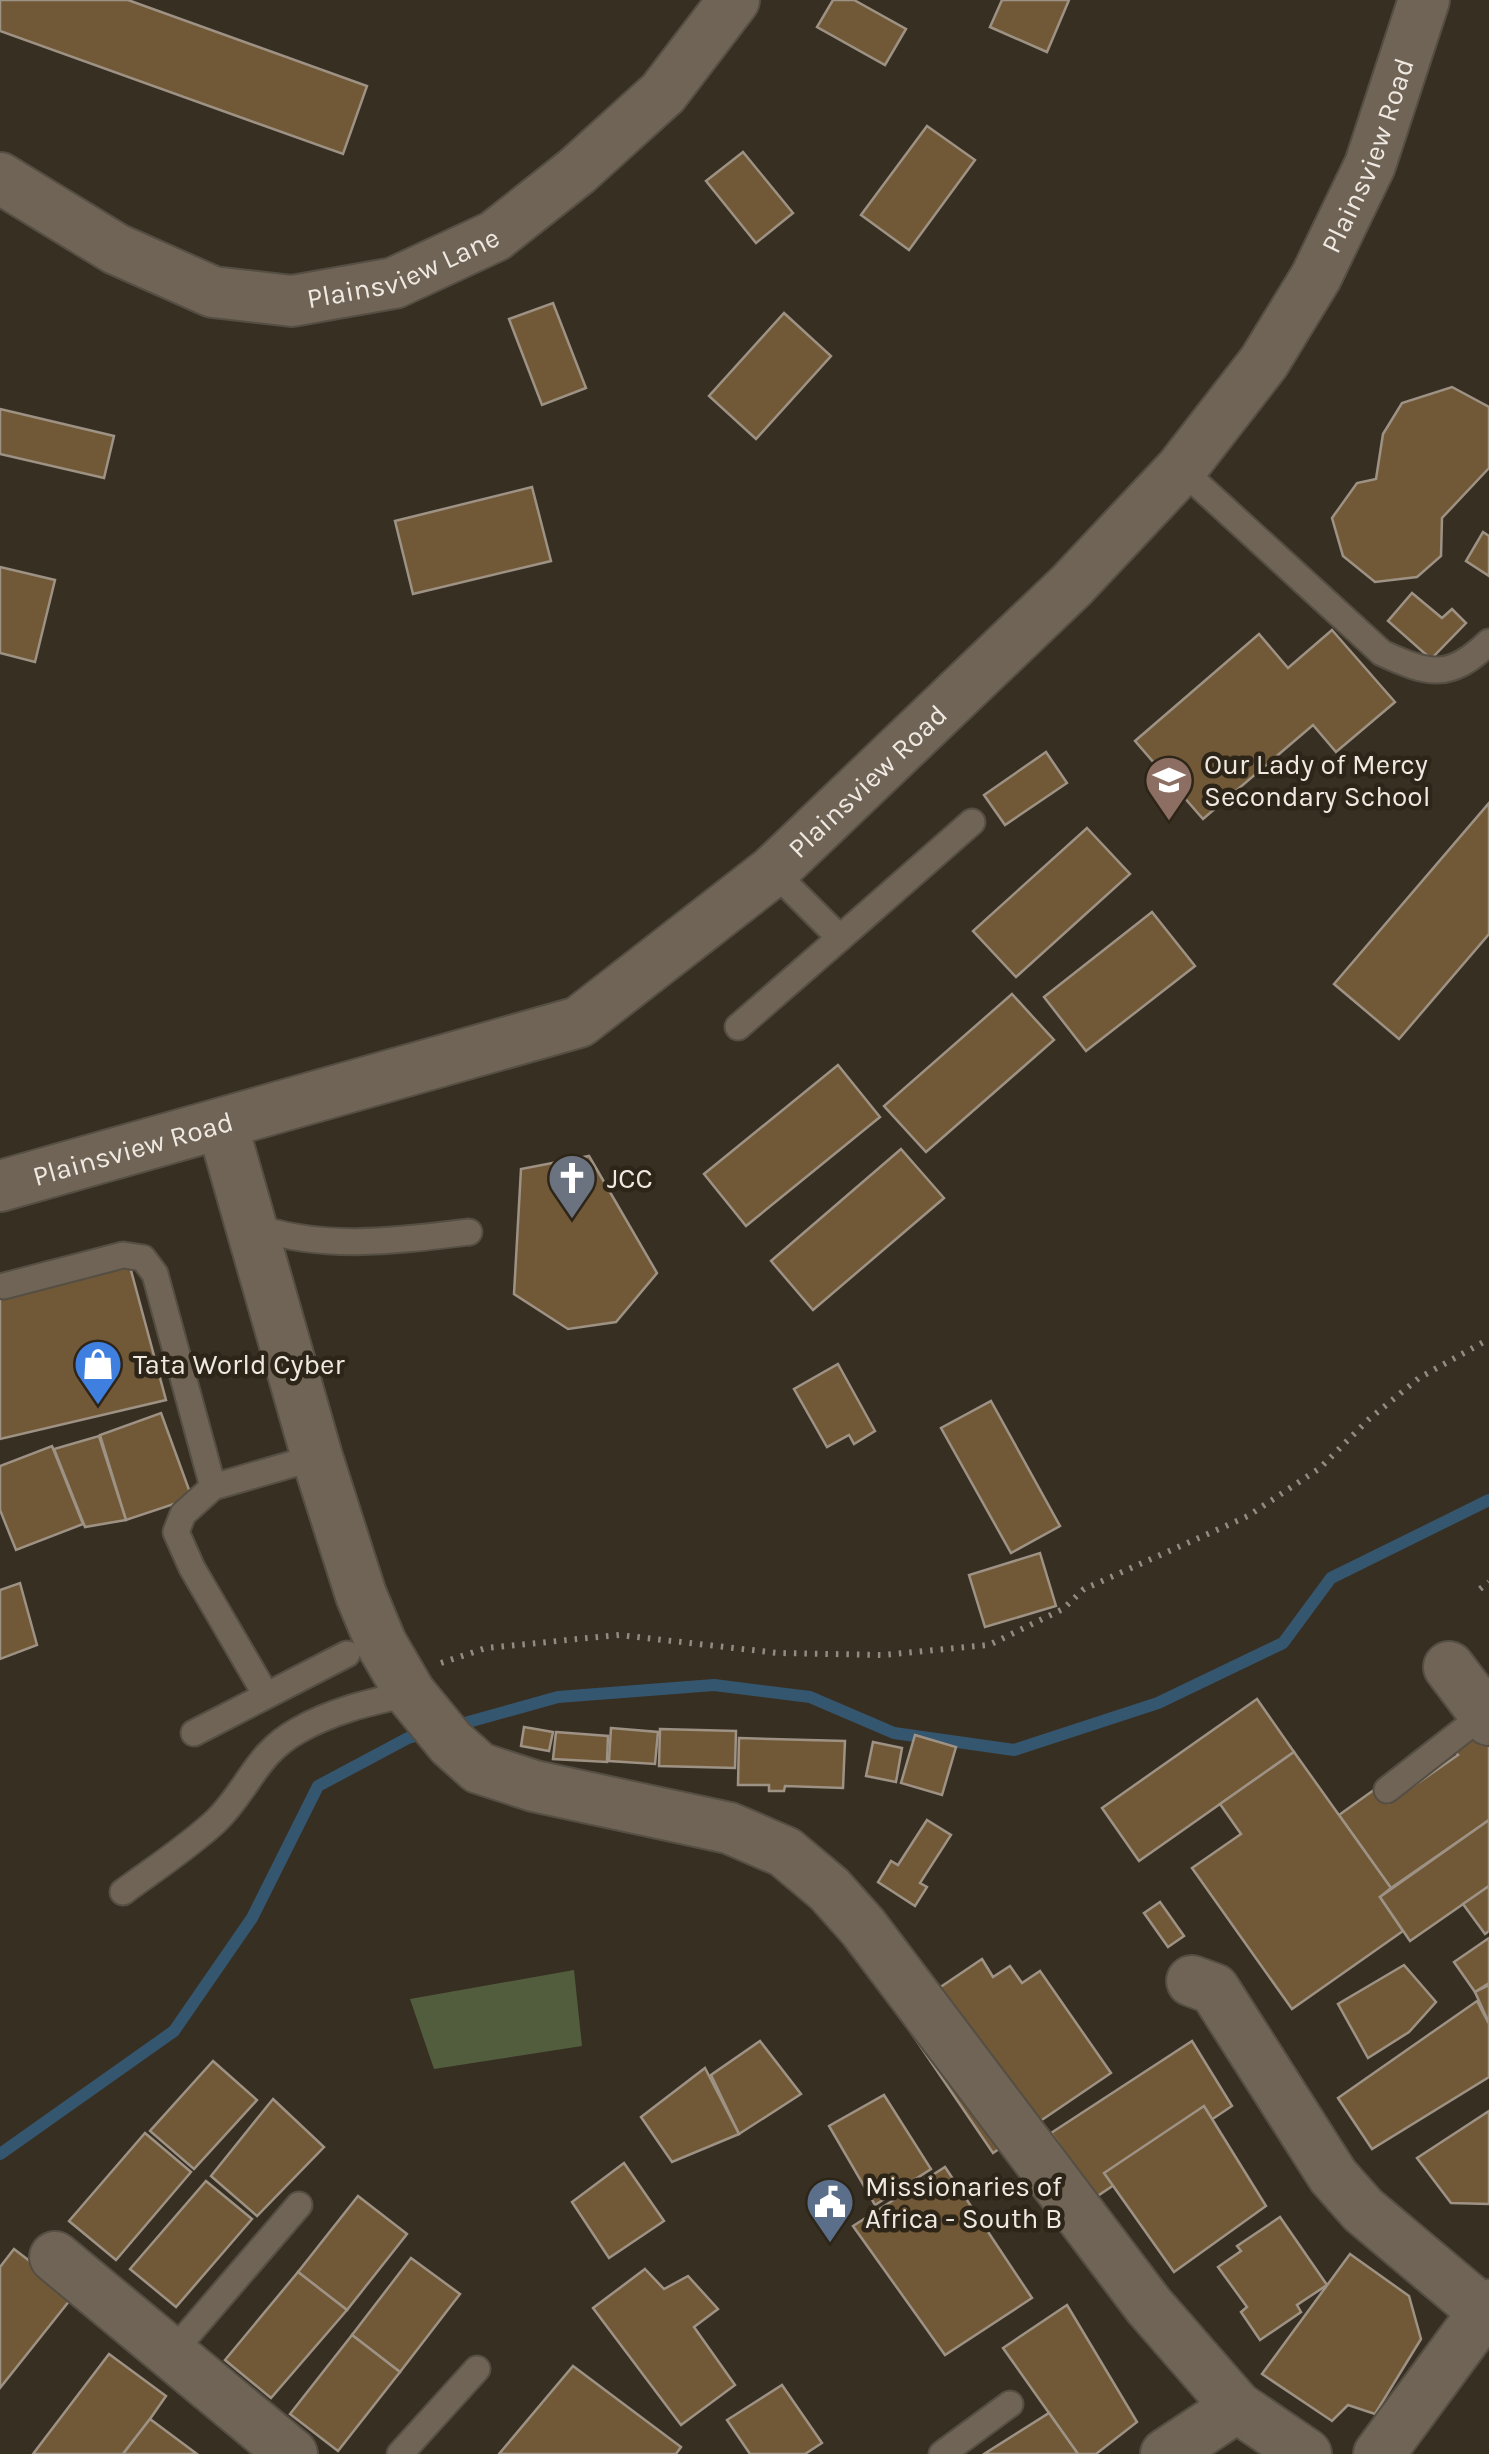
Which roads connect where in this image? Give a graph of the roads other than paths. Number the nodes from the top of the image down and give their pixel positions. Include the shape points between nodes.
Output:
1 (734, 0) edge
2 (1424, 0) edge
3 (0, 178) edge
4 (1181, 468) junction
5 (1489, 642) edge
6 (972, 822) dead end
7 (774, 871) junction
8 (840, 938) junction
9 (738, 1026) dead end
10 (222, 1124) junction
11 (0, 1186) edge
12 (250, 1225) junction
13 (469, 1232) dead end
14 (4, 1286) dead end
15 (317, 1457) junction
16 (213, 1487) junction
17 (347, 1654) dead end
18 (1450, 1667) dead end
19 (406, 1684) junction
20 (266, 1696) junction
21 (1487, 1717) edge
22 (194, 1733) dead end
23 (1387, 1790) dead end
24 (122, 1892) dead end
25 (1192, 1981) dead end
26 (299, 2206) dead end
27 (55, 2257) dead end
28 (1487, 2311) edge
29 (172, 2354) junction
30 (477, 2368) dead end
31 (1010, 2404) dead end
32 (1237, 2408) junction
33 (292, 2454) edge
34 (400, 2454) edge
35 (942, 2454) edge
36 (1166, 2454) edge
37 (1306, 2454) edge
38 (1379, 2454) edge

1 - 3 street, Plainsview Lane via 663,92 577,171 495,236 394,283 292,302 213,292 116,249
2 - 4 street, Plainsview Road via 1370,166 1316,277 1264,362
4 - 5 lane via 1382,652 1420,670 1454,668
4 - 7 street, Plainsview Road via 1072,584
6 - 8 lane
7 - 8 lane
7 - 10 street, Plainsview Road via 579,1022
8 - 9 lane
10 - 11 street, Plainsview Road
10 - 12 street
12 - 13 lane via 283,1238 382,1243
12 - 15 street
14 - 16 lane via 123,1255 144,1258 155,1274
15 - 16 lane
15 - 19 street via 361,1595
16 - 20 lane via 183,1514 176,1532
17 - 20 lane
18 - 21 street
19 - 24 lane via 298,1730 263,1756 218,1818
19 - 32 street via 451,1743 480,1768 730,1828 784,1852 829,1889 1149,2306
20 - 22 lane
21 - 23 lane
25 - 28 street via 1214,1989 1363,2210
26 - 29 lane
27 - 29 street
28 - 38 street
29 - 33 street
30 - 34 lane
31 - 35 lane
32 - 36 street
32 - 37 street

